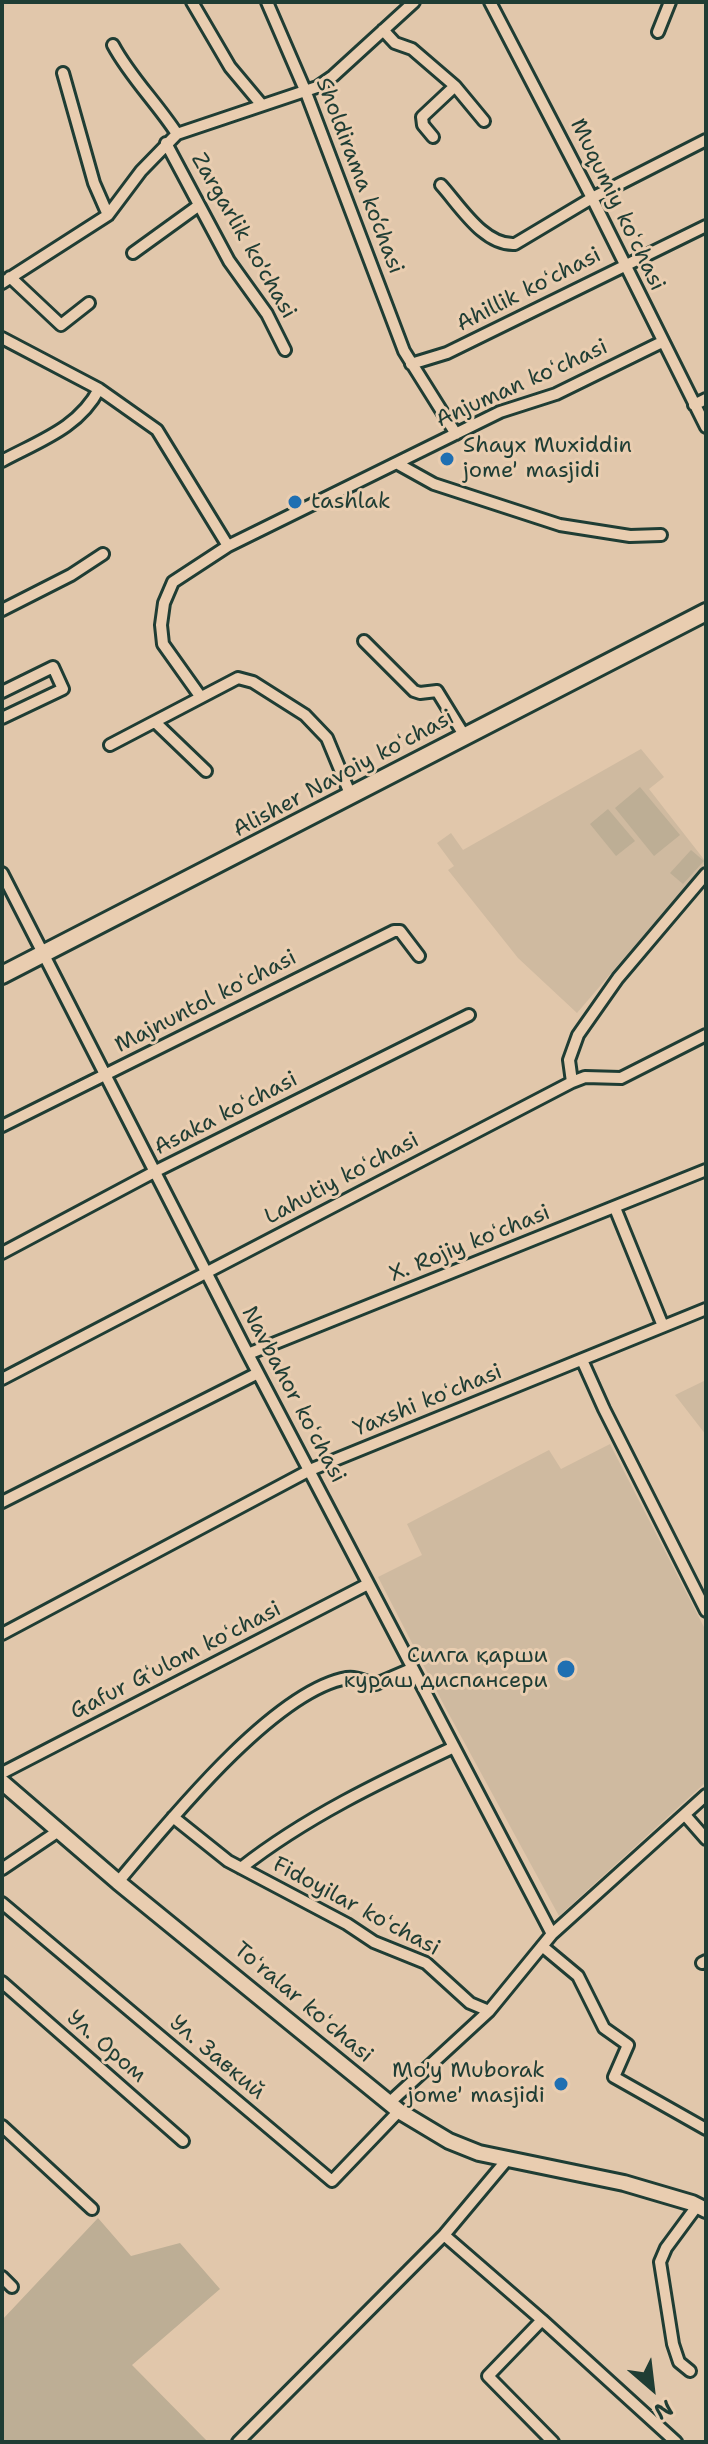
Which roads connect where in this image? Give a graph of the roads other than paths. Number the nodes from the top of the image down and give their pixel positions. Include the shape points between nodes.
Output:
1 (192, 2) edge
2 (267, 2) edge
3 (414, 2) edge
4 (490, 2) edge
5 (670, 2) edge
6 (383, 30) junction
7 (658, 32) dead end
8 (113, 45) dead end
9 (63, 73) dead end
10 (455, 86) junction
11 (305, 90) junction
12 (261, 104) junction
13 (484, 121) dead end
14 (177, 134) junction
15 (433, 137) dead end
16 (706, 140) edge
17 (166, 143) junction
18 (441, 185) dead end
19 (592, 198) junction
20 (198, 206) junction
21 (108, 215) junction
22 (706, 226) edge
23 (133, 253) dead end
24 (624, 265) junction
25 (6, 280) edge
26 (89, 303) dead end
27 (2, 338) edge
28 (662, 342) junction
29 (285, 350) dead end
30 (411, 364) junction
31 (99, 389) junction
32 (706, 399) edge
33 (694, 405) junction
34 (706, 427) edge
35 (456, 434) junction
36 (2, 461) edge
37 (398, 464) junction
38 (661, 535) dead end
39 (228, 546) junction
40 (103, 554) dead end
41 (2, 610) edge
42 (706, 612) edge
43 (364, 641) dead end
44 (2, 692) edge
45 (200, 696) junction
46 (2, 718) edge
47 (156, 723) junction
48 (464, 735) junction
49 (110, 745) dead end
50 (206, 771) dead end
51 (351, 796) junction
52 (2, 873) edge
53 (706, 874) edge
54 (43, 954) junction
55 (419, 956) dead end
56 (2, 975) edge
57 (469, 1015) dead end
58 (706, 1035) edge
59 (106, 1074) junction
60 (572, 1082) junction
61 (2, 1126) edge
62 (706, 1170) edge
63 (156, 1171) junction
64 (615, 1208) junction
65 (2, 1253) edge
66 (206, 1273) junction
67 (706, 1309) edge
68 (663, 1326) junction
69 (248, 1354) junction
70 (582, 1360) junction
71 (258, 1373) junction
72 (2, 1379) edge
73 (310, 1470) junction
74 (2, 1502) edge
75 (368, 1584) junction
76 (706, 1611) edge
77 (2, 1634) edge
78 (411, 1669) junction
79 (454, 1747) junction
80 (2, 1773) edge
81 (2, 1782) edge
82 (706, 1795) edge
83 (685, 1815) junction
84 (173, 1817) junction
85 (60, 1830) junction
86 (706, 1839) edge
87 (241, 1868) junction
88 (2, 1869) edge
89 (118, 1882) junction
90 (2, 1903) edge
91 (552, 1934) junction
92 (542, 1946) junction
93 (2, 1982) edge
94 (489, 2011) junction
95 (394, 2107) junction
96 (2, 2126) edge
97 (706, 2129) edge
98 (183, 2141) dead end
99 (506, 2161) junction
100 (702, 2208) edge
101 (92, 2209) dead end
102 (444, 2235) junction
103 (2, 2277) edge
104 (12, 2287) dead end
105 (542, 2320) junction
106 (690, 2371) dead end
107 (238, 2442) edge
108 (553, 2442) edge
109 (676, 2442) edge

1 - 12 street via 230,67
2 - 11 street, Sholdirama ko‘chasi
3 - 6 street
4 - 19 street, Muqumiy koʻchasi
5 - 7 street
6 - 10 street
6 - 11 street via 333,76
8 - 14 street
9 - 21 street
10 - 13 street
10 - 15 street via 422,117
11 - 12 street
11 - 30 street, Sholdirama ko‘chasi
12 - 14 street
14 - 17 street
16 - 19 street
17 - 20 street, Zargarlik ko'chasi
17 - 21 street
18 - 19 street via 487,236 504,245 515,244
19 - 24 street, Muqumiy koʻchasi
20 - 23 street
20 - 29 street, Zargarlik ko'chasi
21 - 25 street
22 - 24 street, Ahillik koʻchasi
24 - 28 street, Muqumiy koʻchasi
24 - 30 street, Ahillik koʻchasi via 447,353
25 - 26 street via 61,325
27 - 31 street
28 - 33 street, Muqumiy koʻchasi
28 - 35 street, Anjuman koʻchasi via 556,394 500,412
30 - 35 street, Sholdirama ko‘chasi
31 - 36 street via 70,425
31 - 39 street via 157,430
32 - 33 street
33 - 34 street, Muqumiy koʻchasi
35 - 37 street, Anjuman koʻchasi
37 - 38 street via 434,484 560,525 630,536
37 - 39 street, Anjuman koʻchasi
39 - 45 street, Anjuman koʻchasi via 173,582 164,603 163,644
40 - 41 street
42 - 48 main road, Alisher Navoiy koʻchasi
43 - 48 street via 414,691 437,691
44 - 46 street via 53,667 63,689
45 - 47 street
45 - 51 street via 238,678 305,715 327,738
47 - 49 street
47 - 50 street
48 - 51 main road, Alisher Navoiy koʻchasi
51 - 54 main road, Alisher Navoiy koʻchasi
52 - 54 street, Navbahor koʻchasi
53 - 60 street via 618,978 578,1035 569,1060
54 - 56 main road, Alisher Navoiy koʻchasi
54 - 59 street, Navbahor koʻchasi
55 - 59 street, Majnuntol koʻchasi via 400,931 394,931
57 - 63 street, Asaka koʻchasi
58 - 60 street, Lahutiy koʻchasi via 621,1078
59 - 61 street, Majnuntol koʻchasi
59 - 63 street, Navbahor koʻchasi
60 - 66 street, Lahutiy koʻchasi
62 - 64 street, X. Rojiy koʻchasi
63 - 65 street, Asaka koʻchasi
63 - 66 street, Navbahor koʻchasi
64 - 68 street
64 - 69 street, X. Rojiy koʻchasi
66 - 69 street, Navbahor koʻchasi
66 - 72 street, Lahutiy koʻchasi
67 - 68 street, Yaxshi koʻchasi
68 - 70 street, Yaxshi koʻchasi
69 - 71 street, Navbahor koʻchasi
70 - 73 street, Yaxshi koʻchasi
70 - 76 street
71 - 73 street, Navbahor koʻchasi
71 - 74 street
73 - 75 street, Navbahor koʻchasi
73 - 77 street, Yaxshi koʻchasi
75 - 78 street, Navbahor koʻchasi
75 - 80 street, Gafur Gʻulom koʻchasi
78 - 79 street, Navbahor koʻchasi
78 - 84 street via 376,1684 361,1678 334,1682 289,1704
79 - 87 street, Fidoyilar koʻchasi via 331,1808
79 - 91 street, Navbahor koʻchasi
81 - 85 main road, Toʻralar koʻchasi
82 - 83 street
83 - 86 street
83 - 91 street
84 - 87 street, Fidoyilar koʻchasi
84 - 89 street
85 - 88 street
85 - 89 main road, Toʻralar koʻchasi
87 - 94 street, Fidoyilar koʻchasi via 374,1942 426,1963 470,2003
89 - 95 main road, Toʻralar koʻchasi
90 - 95 street, Ул. Завкий via 332,2181
91 - 92 street
92 - 94 street
92 - 97 street via 578,1976 604,2028 628,2045 614,2077
93 - 98 street, Ул. Ором
94 - 95 street
95 - 99 main road, Toʻralar koʻchasi via 449,2141
96 - 101 street
99 - 100 main road, Toʻralar koʻchasi via 624,2183
99 - 102 street
100 - 106 street via 660,2262 673,2344 679,2362
102 - 105 street
102 - 107 street
103 - 104 street
105 - 108 street via 488,2376
105 - 109 street

